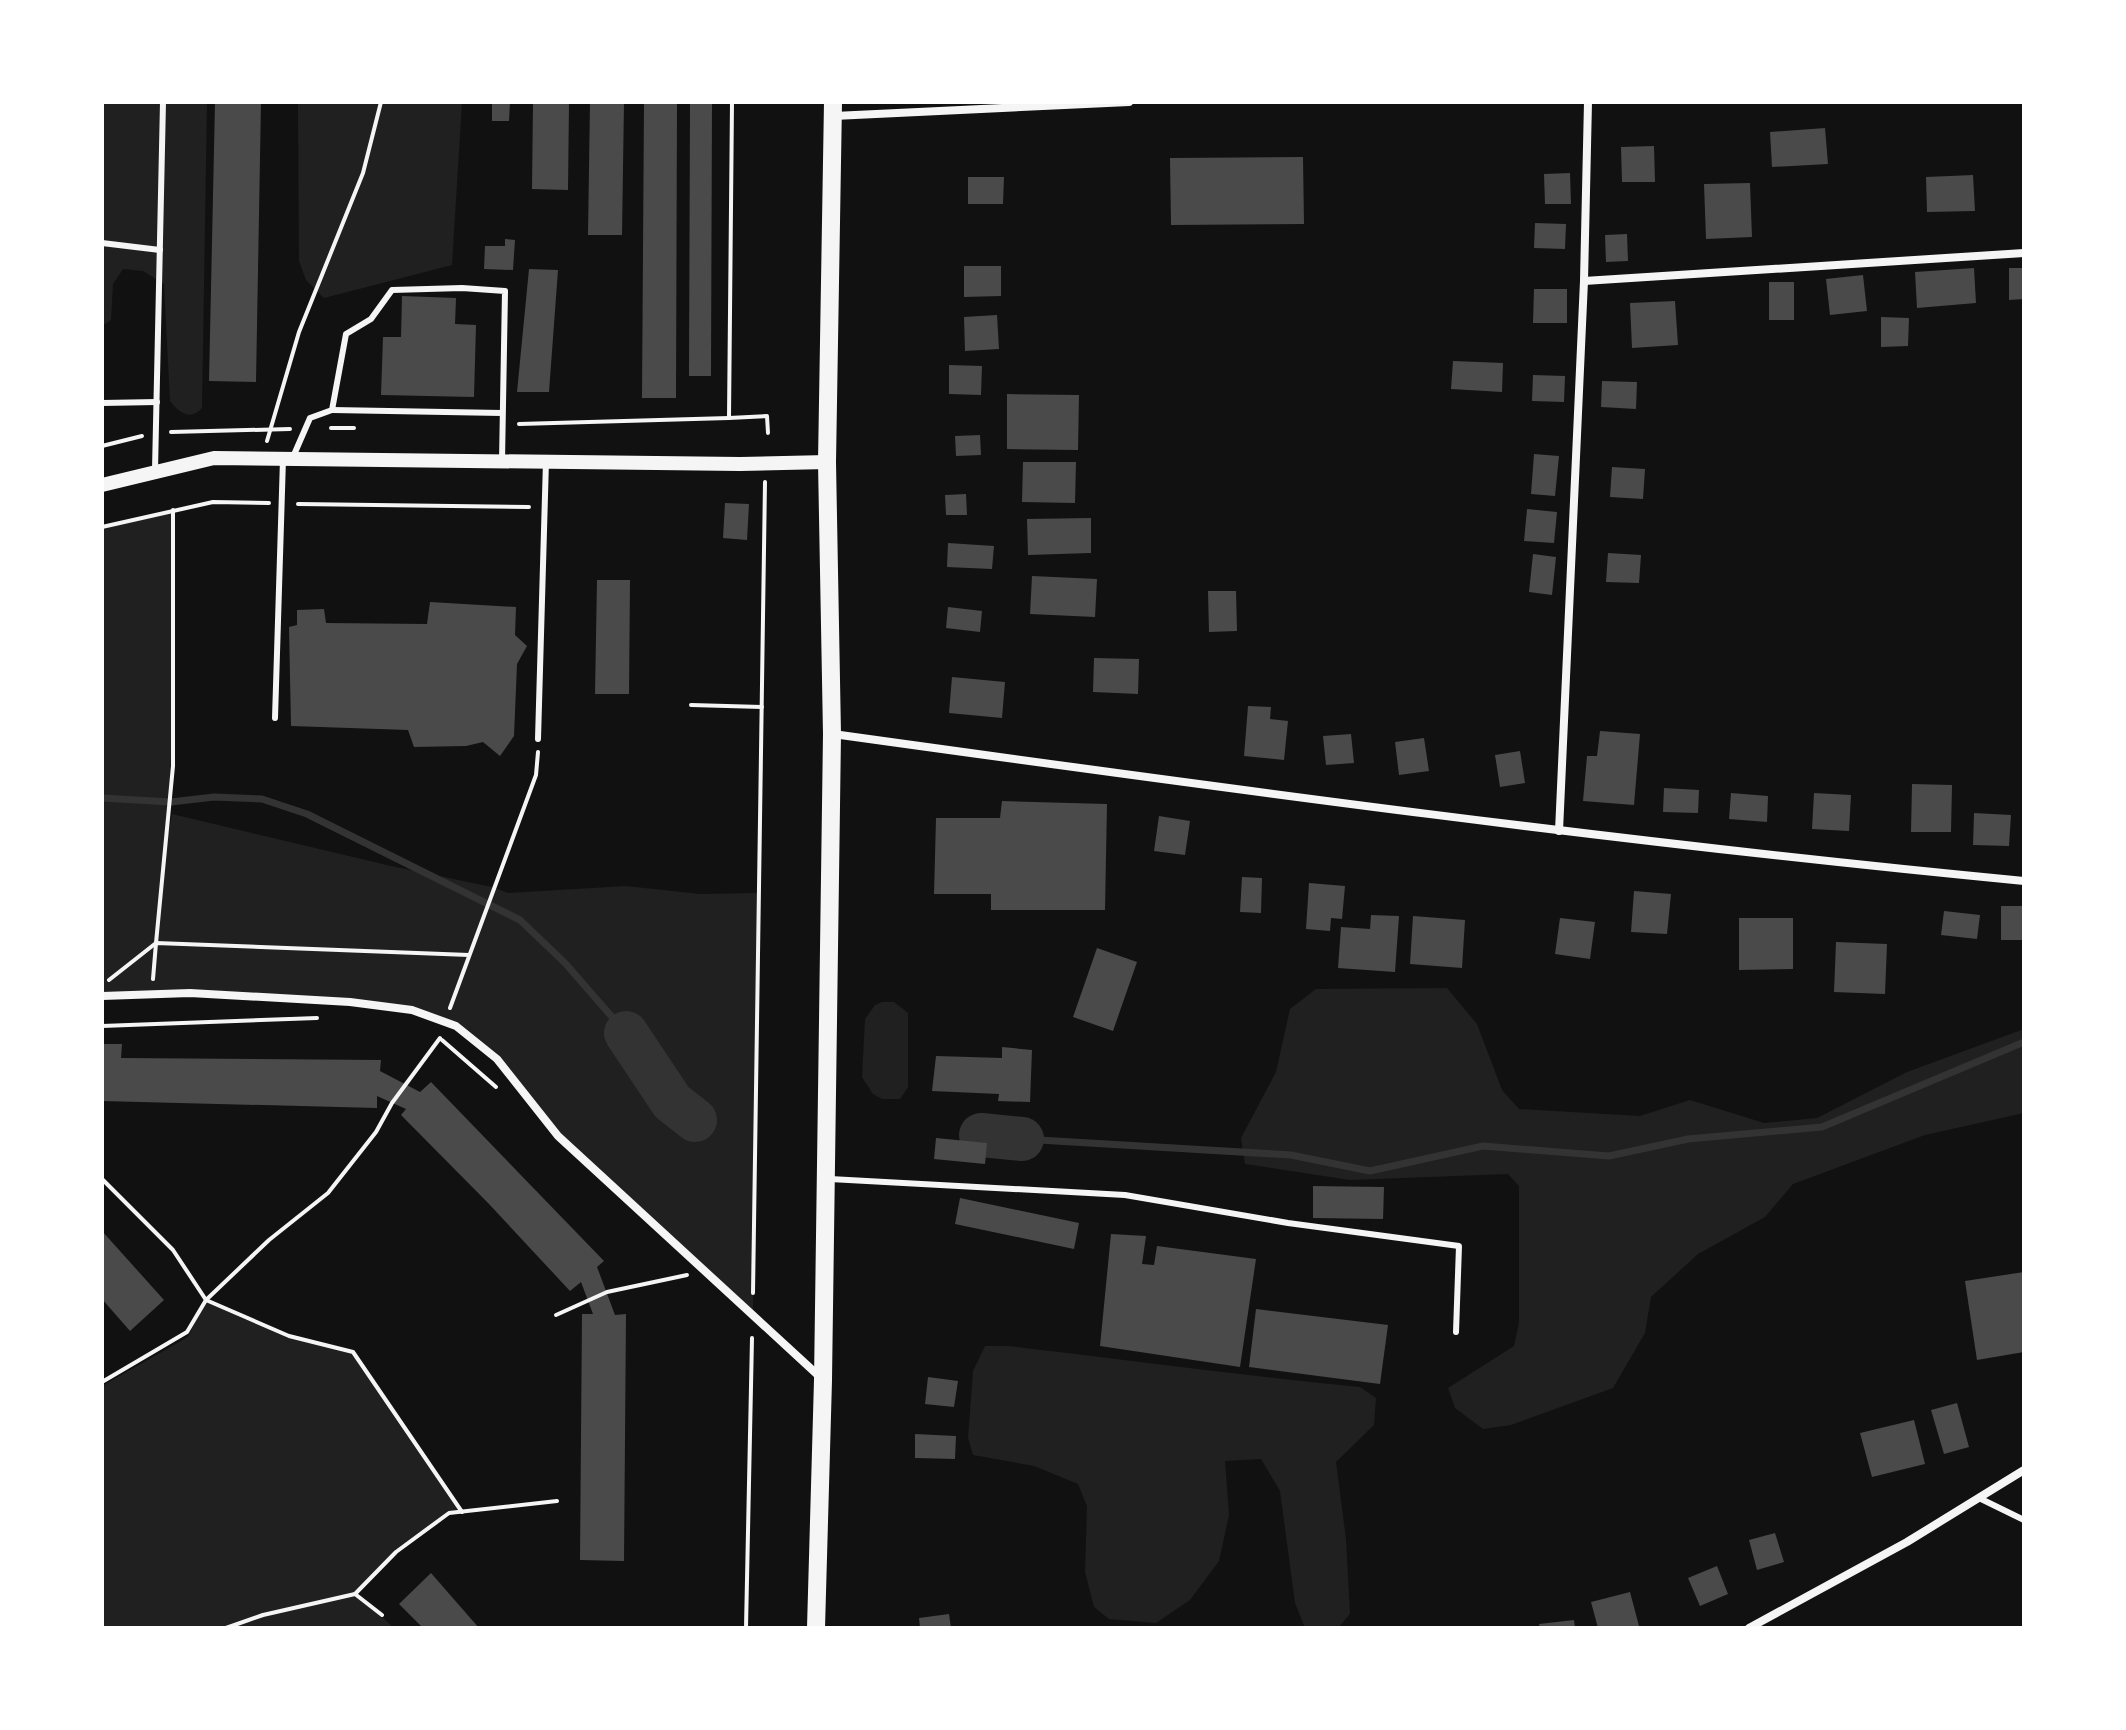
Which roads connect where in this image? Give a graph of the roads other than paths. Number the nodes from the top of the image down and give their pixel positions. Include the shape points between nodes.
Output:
1 (163, 102) edge
2 (1129, 102) edge
3 (1588, 102) edge
4 (833, 109) edge
5 (102, 243) edge
6 (160, 250) junction
7 (2024, 253) edge
8 (1584, 281) junction
9 (157, 402) junction
10 (102, 403) edge
11 (332, 410) junction
12 (502, 413) junction
13 (288, 459) junction
14 (502, 461) junction
15 (546, 461) junction
16 (827, 462) junction
17 (155, 472) junction
18 (102, 485) edge
19 (275, 718) dead end
20 (832, 734) junction
21 (538, 739) road end
22 (1559, 831) junction
23 (2024, 881) edge
24 (102, 996) edge
25 (826, 1179) junction
26 (1456, 1332) dead end
27 (823, 1380) junction
28 (2024, 1470) edge
29 (1979, 1498) junction
30 (2024, 1520) edge
31 (816, 1628) edge
32 (1749, 1628) edge

1 - 6 lane
2 - 4 street
3 - 8 street
4 - 16 main road
5 - 6 lane
6 - 9 lane
7 - 8 street
8 - 22 street
9 - 10 lane
9 - 17 lane
11 - 12 lane
11 - 12 lane via 346,334 371,319 392,290 462,288 505,291
11 - 13 lane via 310,418
12 - 14 lane
13 - 14 street
13 - 17 street via 214,458
13 - 19 lane via 281,504
14 - 15 street
15 - 16 street
15 - 21 lane
16 - 20 main road
17 - 18 street
20 - 22 street
20 - 25 main road
22 - 23 street
24 - 27 street via 190,993 350,1002 412,1010 456,1026 497,1059 558,1136
25 - 26 lane via 1125,1195 1459,1246
25 - 27 main road
27 - 31 main road
28 - 29 street
29 - 30 lane
29 - 32 street

